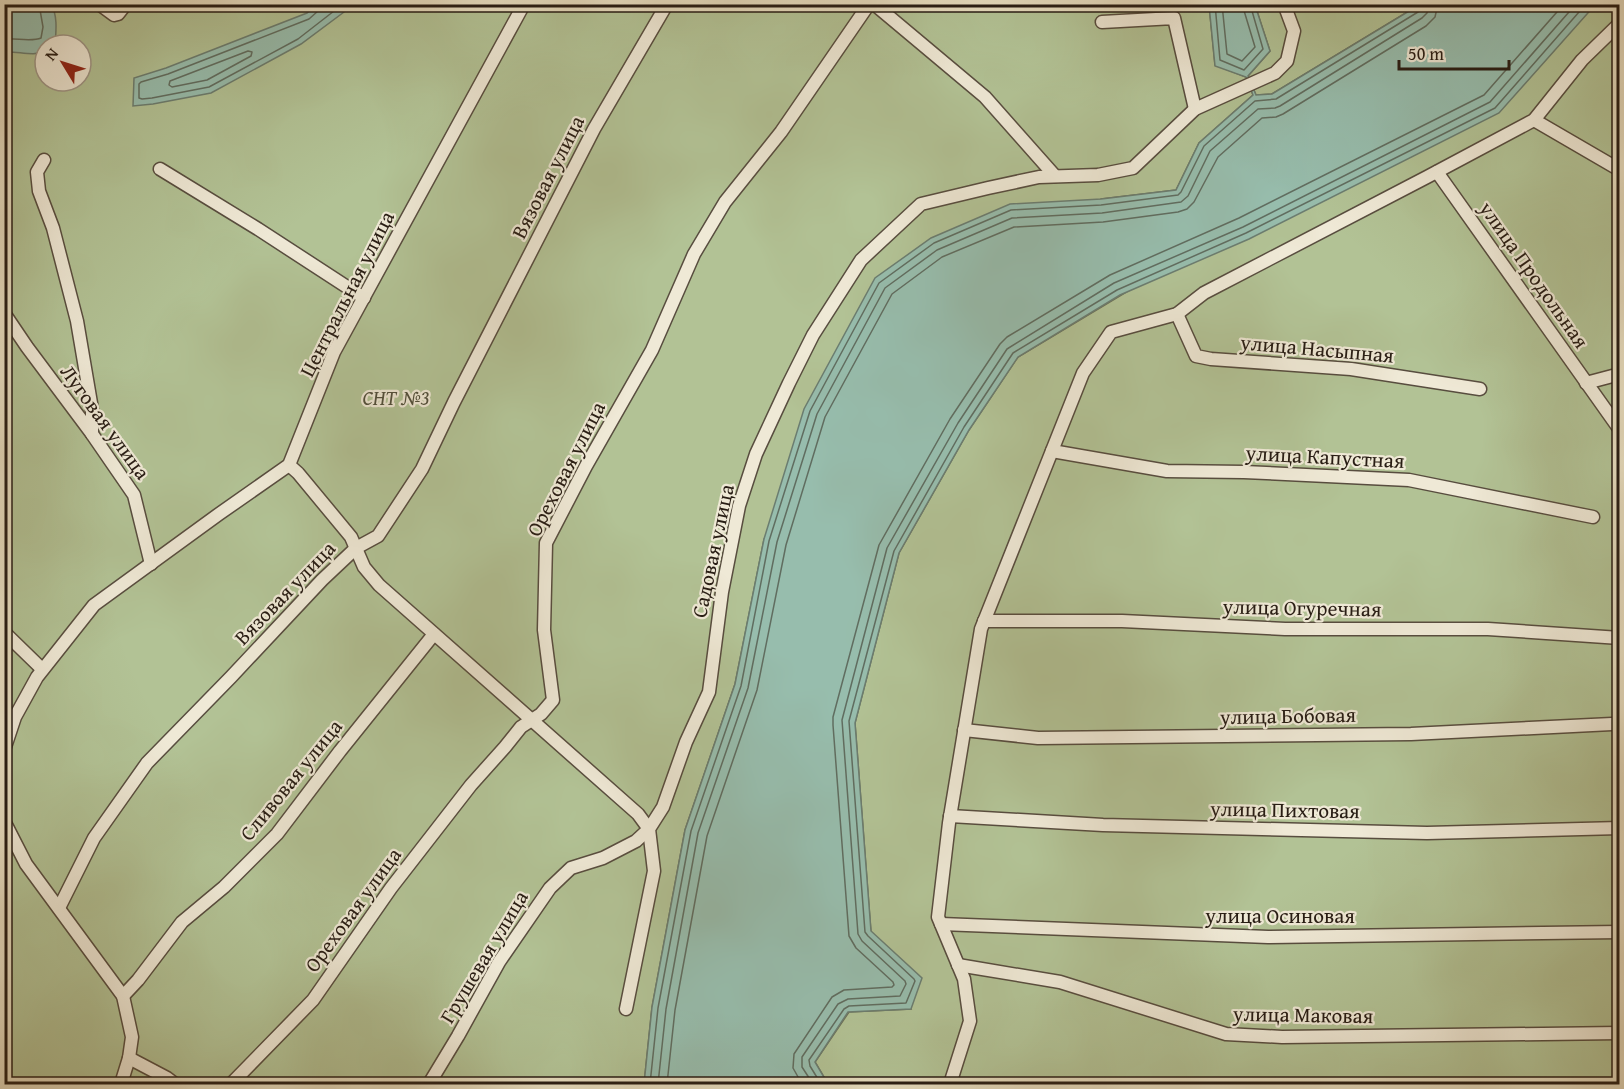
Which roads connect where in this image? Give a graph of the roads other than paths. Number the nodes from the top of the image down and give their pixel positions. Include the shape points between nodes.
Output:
1 (99, 4) edge
2 (126, 4) edge
3 (524, 4) edge
4 (667, 4) edge
5 (869, 4) edge
6 (874, 4) edge
7 (1284, 4) edge
8 (1102, 22) dead end
9 (1620, 23) edge
10 (1195, 109) junction
11 (1534, 120) junction
12 (44, 160) dead end
13 (160, 169) dead end
14 (1620, 170) edge
15 (1437, 172) junction
16 (1055, 176) junction
17 (364, 298) junction
18 (4, 313) edge
19 (1177, 314) junction
20 (1620, 374) edge
21 (1586, 383) junction
22 (1480, 388) dead end
23 (1620, 430) edge
24 (92, 434) junction
25 (1052, 451) junction
26 (289, 465) junction
27 (1593, 517) dead end
28 (356, 548) junction
29 (151, 564) junction
30 (984, 621) junction
31 (4, 632) edge
32 (434, 634) junction
33 (1620, 638) edge
34 (42, 669) junction
35 (531, 720) junction
36 (1612, 724) dead end
37 (964, 730) junction
38 (4, 750) edge
39 (950, 816) junction
40 (4, 821) edge
41 (1620, 828) edge
42 (649, 830) junction
43 (59, 908) junction
44 (941, 924) junction
45 (1620, 932) edge
46 (958, 965) junction
47 (123, 996) junction
48 (626, 1009) dead end
49 (1620, 1034) edge
50 (129, 1059) junction
51 (121, 1084) edge
52 (175, 1084) edge
53 (231, 1084) edge
54 (429, 1084) edge
55 (950, 1084) edge

1 - 2 street via 114,15
3 - 17 street, Центральная улица
4 - 28 street, Вязовая улица via 594,129 422,469 378,536
5 - 35 street, Ореховая улица via 781,132 725,202 704,237 652,350 546,543 544,630 553,700
6 - 16 street via 985,97
7 - 10 street, Садовая улица via 1294,31 1287,61 1275,73
8 - 10 street via 1174,18
9 - 11 street via 1582,60
10 - 16 street, Садовая улица via 1132,168 1098,175
11 - 14 street
11 - 15 street
12 - 24 street via 37,172 39,191 53,228 77,321 92,409
13 - 17 street
15 - 19 street via 1204,293
15 - 21 street, улица Продольная
16 - 42 street, Садовая улица via 921,204 861,260 813,335 756,454 739,506 722,592 709,692 663,807
17 - 26 street, Центральная улица via 334,352
18 - 24 street, Луговая улица
19 - 22 street, улица Насыпная via 1196,356 1351,369
19 - 25 street via 1111,333 1083,373
20 - 21 street
21 - 23 street, улица Продольная
24 - 29 street, Луговая улица via 134,495
25 - 27 street, улица Капустная via 1167,471 1408,480
25 - 30 street
26 - 28 street via 351,537
26 - 29 street
28 - 32 street via 364,567 379,585
28 - 43 street, Вязовая улица via 147,764 94,838
29 - 34 street via 94,605
30 - 33 street, улица Огуречная via 1122,621 1285,629 1488,629
30 - 37 street
31 - 34 street
32 - 35 street
32 - 47 street, Сливовая улица via 277,834 182,922
34 - 38 street via 15,717
35 - 42 street via 638,814
35 - 53 street, Ореховая улица via 471,785 420,850 313,1000
36 - 37 street, улица Бобовая via 1411,734 1050,738
37 - 39 street
39 - 41 street, улица Пихтовая via 1103,825 1427,833
39 - 44 street via 938,916
40 - 43 street via 26,864
42 - 48 street via 654,871
42 - 54 street, Грушевая улица via 636,842 571,868 550,888 499,962
43 - 47 street
44 - 45 street, улица Осиновая via 1268,937
44 - 46 street
46 - 49 street, улица Маковая via 1060,982 1226,1034
46 - 55 street via 964,978 970,1021
47 - 50 street via 132,1037
50 - 51 street
50 - 52 street

